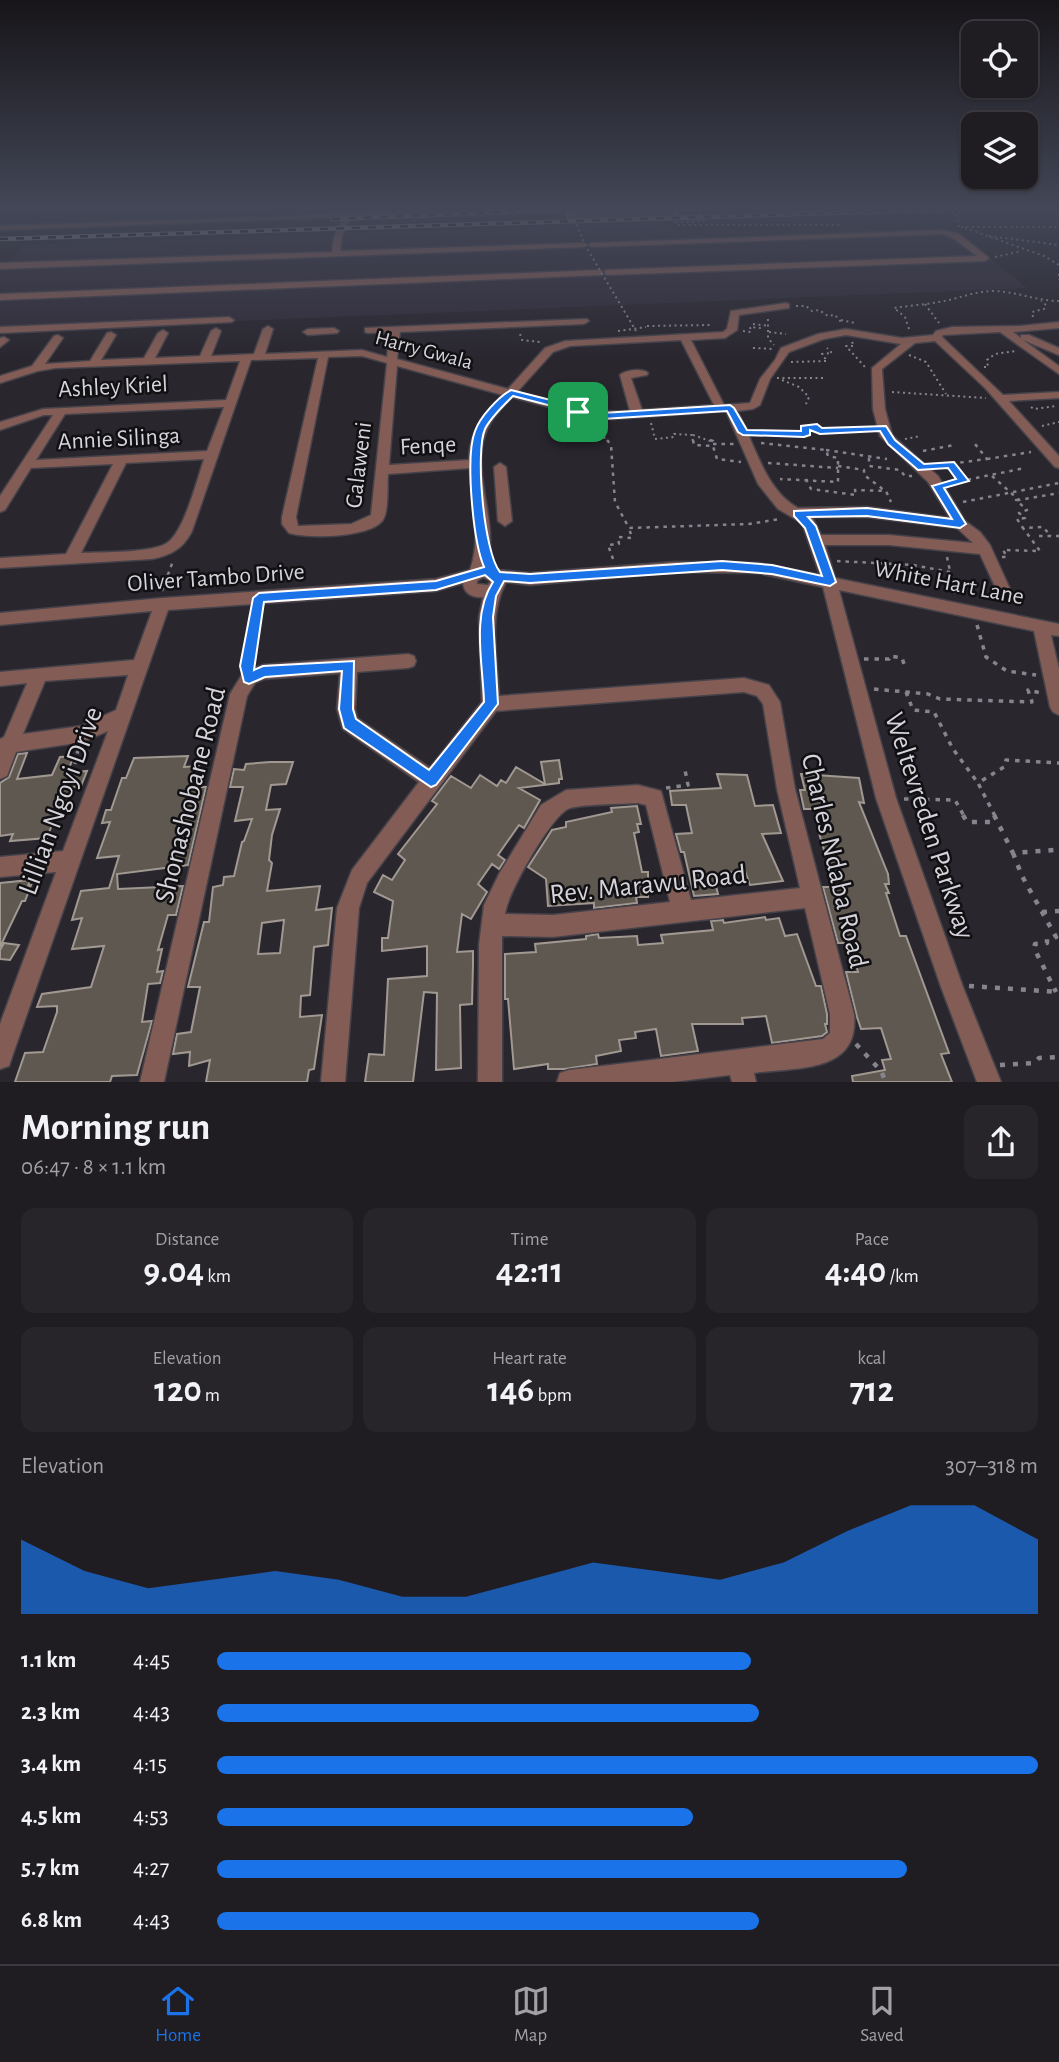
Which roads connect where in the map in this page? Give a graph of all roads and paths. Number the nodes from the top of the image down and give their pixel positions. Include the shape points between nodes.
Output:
1 (182, 259) edge
2 (594, 259) edge
3 (947, 259) edge
4 (0, 266) edge
5 (1059, 274) edge
6 (1059, 280) edge
7 (0, 297) edge
8 (1059, 301) edge
9 (925, 303) junction
10 (786, 306) joint
11 (749, 310) junction
12 (229, 320) dead end
13 (584, 321) dead end
14 (563, 322) junction
15 (518, 324) junction
16 (753, 324) dead end
17 (761, 325) junction
18 (1059, 325) edge
19 (654, 326) dead end
20 (769, 326) junction
21 (646, 327) dead end
22 (622, 328) dead end
23 (712, 328) dead end
24 (268, 329) dead end
25 (395, 329) junction
26 (1006, 329) junction
27 (368, 330) dead end
28 (732, 330) junction
29 (216, 331) dead end
30 (334, 331) dead end
31 (636, 331) dead end
32 (309, 332) dead end
33 (321, 332) junction
34 (769, 332) junction
35 (846, 332) junction
36 (163, 333) dead end
37 (786, 334) dead end
38 (111, 335) dead end
39 (937, 336) junction
40 (1, 338) edge
41 (58, 338) dead end
42 (685, 338) junction
43 (911, 341) junction
44 (569, 343) junction
45 (752, 348) dead end
46 (827, 348) dead end
47 (1030, 348) junction
48 (549, 350) junction
49 (785, 350) junction
50 (902, 350) junction
51 (1059, 352) edge
52 (320, 354) junction
53 (253, 357) junction
54 (204, 359) junction
55 (390, 360) junction
56 (148, 361) junction
57 (780, 363) junction
58 (93, 364) junction
59 (966, 366) junction
60 (36, 368) junction
61 (877, 368) junction
62 (1059, 371) edge
63 (643, 373) dead end
64 (767, 376) junction
65 (824, 378) dead end
66 (1, 379) edge
67 (779, 379) junction
68 (878, 390) junction
69 (511, 393) junction
70 (946, 394) junction
71 (1059, 395) edge
72 (1000, 398) junction
73 (231, 403) junction
74 (806, 404) dead end
75 (725, 408) junction
76 (61, 411) junction
77 (643, 414) junction
78 (602, 416) junction
79 (1059, 422) edge
80 (0, 426) edge
81 (1024, 427) junction
82 (883, 428) junction
83 (692, 435) junction
84 (746, 440) junction
85 (975, 444) dead end
86 (713, 445) junction
87 (954, 445) dead end
88 (826, 450) junction
89 (1048, 452) junction
90 (905, 453) junction
91 (213, 455) junction
92 (869, 458) junction
93 (887, 459) dead end
94 (987, 459) junction
95 (121, 460) junction
96 (753, 463) junction
97 (27, 464) junction
98 (476, 464) junction
99 (950, 464) junction
100 (1059, 464) edge
101 (500, 467) dead end
102 (838, 467) junction
103 (1025, 468) dead end
104 (382, 470) junction
105 (925, 471) junction
106 (991, 475) junction
107 (806, 479) junction
108 (762, 481) junction
109 (963, 481) junction
110 (1059, 483) edge
111 (938, 486) junction
112 (502, 489) junction
113 (1007, 489) junction
114 (478, 491) junction
115 (886, 491) junction
116 (1059, 493) edge
117 (1018, 500) junction
118 (950, 504) junction
119 (0, 507) edge
120 (798, 513) junction
121 (896, 515) junction
122 (505, 521) dead end
123 (960, 524) junction
124 (629, 528) junction
125 (1023, 528) junction
126 (1039, 536) dead end
127 (1051, 536) junction
128 (1059, 536) edge
129 (816, 540) junction
130 (172, 549) junction
131 (987, 553) junction
132 (71, 558) junction
133 (824, 560) junction
134 (0, 563) edge
135 (616, 572) junction
136 (484, 582) junction
137 (830, 582) junction
138 (1003, 589) dead end
139 (259, 598) junction
140 (162, 604) junction
141 (966, 610) junction
142 (0, 619) edge
143 (1041, 625) junction
144 (1059, 630) edge
145 (850, 659) junction
146 (408, 661) dead end
147 (904, 664) dead end
148 (349, 665) junction
149 (139, 667) junction
150 (39, 674) junction
151 (249, 678) junction
152 (1052, 678) junction
153 (0, 680) edge
154 (857, 687) junction
155 (905, 692) junction
156 (1058, 702) edge
157 (491, 704) junction
158 (122, 715) junction
159 (6, 745) edge
160 (1059, 763) edge
161 (0, 770) edge
162 (685, 770) dead end
163 (431, 780) junction
164 (978, 783) junction
165 (654, 798) junction
166 (886, 798) junction
167 (998, 822) junction
168 (1054, 850) dead end
169 (1013, 853) junction
170 (69, 861) junction
171 (0, 867) edge
172 (812, 897) junction
173 (683, 911) junction
174 (1059, 911) edge
175 (1042, 912) junction
176 (491, 925) junction
177 (952, 987) junction
178 (1057, 992) edge
179 (844, 1031) junction
180 (0, 1057) edge
181 (1059, 1057) edge
182 (742, 1072) edge
183 (986, 1074) edge
184 (152, 1082) edge
185 (333, 1082) edge
186 (490, 1082) edge
187 (569, 1082) edge
188 (886, 1082) edge

1 - 4 street
2 - 31 path, bridge
3 - 7 street
5 - 6 path
8 - 9 path via 1039,301 1003,290
9 - 39 path
9 - 39 path via 894,308 905,317 910,330
10 - 11 street
10 - 35 path via 806,306 835,315
11 - 20 path via 767,316
11 - 28 street via 734,313
12 - 40 street
13 - 14 street
14 - 15 street
14 - 44 street
15 - 25 street
15 - 48 path via 522,340 547,343
16 - 17 path
17 - 20 path
17 - 28 path via 750,327 751,332
18 - 26 street
19 - 23 path via 710,324
20 - 34 path
21 - 22 path
24 - 53 street
25 - 27 street
25 - 55 street, Galaweni
26 - 39 street
26 - 47 street
26 - 51 street
28 - 42 street via 725,335
29 - 54 street
30 - 33 street
32 - 33 street
33 - 52 street
34 - 37 path
34 - 49 path via 772,344
35 - 43 street
35 - 49 street
35 - 61 path via 854,346 846,346 863,367
36 - 56 street
38 - 58 street
39 - 43 street
39 - 59 street
41 - 60 street
42 - 44 street
42 - 75 street, Weltevreden Parkway
43 - 50 street
44 - 48 street
45 - 49 path
46 - 57 path via 832,353 822,354 827,361
47 - 59 path via 990,357 988,367
47 - 62 street
48 - 69 street
49 - 57 street
50 - 61 street
50 - 70 path via 926,362
52 - 53 street, Harry Gwala
52 - 55 street, Harry Gwala via 362,353
52 - 104 street, Galaweni via 290,528 312,531 371,524 379,514
53 - 54 street, Harry Gwala
53 - 73 street
54 - 56 street, Harry Gwala
55 - 69 street, Harry Gwala
55 - 104 street, Galaweni
56 - 58 street, Harry Gwala
57 - 64 street
58 - 60 street, Harry Gwala
59 - 72 street
60 - 66 street, Harry Gwala
61 - 68 street
63 - 77 street via 625,375
64 - 67 path
64 - 75 street, Harry Gwala via 753,406
65 - 67 path
67 - 74 path via 799,387 809,397
68 - 70 path
68 - 82 street
69 - 78 street, Harry Gwala
69 - 98 street via 482,426
70 - 72 path
71 - 72 street
72 - 81 street
73 - 76 street, Ashley Kriel
73 - 91 street
75 - 77 street, Harry Gwala
75 - 84 street, Weltevreden Parkway
76 - 80 street, Ashley Kriel via 32,414
76 - 97 street
77 - 78 street, Harry Gwala
77 - 83 path via 655,439
78 - 124 path via 599,436 611,445 615,502
79 - 81 path
81 - 89 street
82 - 84 path via 804,428 804,434
82 - 90 street
83 - 86 path via 713,441
83 - 86 path via 694,445
84 - 86 path
84 - 88 path
84 - 96 street, Weltevreden Parkway
85 - 94 path
86 - 96 path via 717,459
87 - 90 path
88 - 92 path
88 - 102 path via 828,457 838,458
89 - 94 path
89 - 100 street
90 - 105 street
91 - 95 street, Annie Silinga
91 - 130 street via 186,531
92 - 93 path
92 - 105 path via 869,466 900,470 905,476
94 - 99 path
95 - 97 street, Annie Silinga
95 - 132 street
96 - 102 path
96 - 108 street, Weltevreden Parkway
97 - 119 street
98 - 104 street, Fenqe
98 - 114 street
99 - 105 path
99 - 109 path
101 - 112 street
102 - 107 path via 838,482
102 - 115 path via 864,470 864,475
103 - 106 path
105 - 111 street
106 - 109 path
106 - 113 path
107 - 108 path
107 - 115 path via 811,489 847,495 856,495 855,489
108 - 120 street, Weltevreden Parkway via 783,506
109 - 111 path
110 - 113 path
111 - 118 street
112 - 114 street
112 - 122 street
113 - 117 path
113 - 118 path via 995,496
114 - 136 street
115 - 121 path
116 - 117 path
117 - 125 path via 1027,510 1018,513 1025,518 1017,519
118 - 123 street
120 - 121 street
120 - 124 path via 749,524
120 - 129 street, Weltevreden Parkway via 807,520
121 - 123 street
123 - 131 street via 971,530
124 - 135 path via 632,537 618,537 619,544 608,545
125 - 127 path via 1043,527
125 - 131 path via 1040,551 1003,550 1007,557
126 - 127 path
127 - 128 path
129 - 131 street via 889,540
129 - 133 street, Weltevreden Parkway
130 - 132 street
130 - 140 path via 175,553
131 - 138 street
132 - 134 street
133 - 137 street, Weltevreden Parkway
133 - 141 path via 950,572
135 - 136 street, Oliver Tambo Drive
135 - 137 street, Oliver Tambo Drive via 732,566
136 - 139 street, Oliver Tambo Drive
136 - 157 street
137 - 141 street, White Hart Lane
137 - 145 street, Weltevreden Parkway
139 - 140 street, Oliver Tambo Drive
139 - 151 path via 246,666
140 - 142 street, Oliver Tambo Drive
140 - 149 street, Lillian Ngoyi Drive
141 - 143 street, White Hart Lane
141 - 152 path via 986,657 1007,671
143 - 144 street, White Hart Lane
143 - 152 street
145 - 147 path via 890,656 902,658
145 - 154 street, Weltevreden Parkway
146 - 148 street, Shonashobane Road
148 - 151 street, Shonashobane Road via 263,671
148 - 163 street via 349,723
149 - 150 street
149 - 158 street, Lillian Ngoyi Drive
150 - 153 street
150 - 159 street
151 - 184 street, Shonashobane Road via 239,694
152 - 156 street
154 - 155 path
154 - 166 street, Weltevreden Parkway
155 - 156 path via 940,699 1032,702 1028,690
155 - 164 path via 913,710 934,712
157 - 163 street
157 - 172 street, Charles Ndaba Road via 744,685 763,690 771,702
158 - 159 street via 83,734
158 - 170 street, Lillian Ngoyi Drive
159 - 161 street
160 - 164 path via 1006,760 1004,767
162 - 165 path via 688,785 661,789
163 - 185 street via 352,891
164 - 167 path
165 - 173 street
165 - 176 street via 638,794 566,799 557,804 506,881
166 - 167 path via 955,800 967,822
166 - 177 street, Weltevreden Parkway
167 - 169 path
168 - 169 path
169 - 175 path
170 - 171 street
170 - 180 street, Lillian Ngoyi Drive
172 - 173 street, Rev. Marawu Road
172 - 179 street, Charles Ndaba Road
173 - 176 street, Rev. Marawu Road via 553,926
174 - 175 path
175 - 178 path via 1056,937 1034,948
176 - 186 street
177 - 178 path
177 - 183 street, Weltevreden Parkway
179 - 182 street via 841,1043 832,1049
179 - 188 path
181 - 183 path via 1039,1058
182 - 187 street

